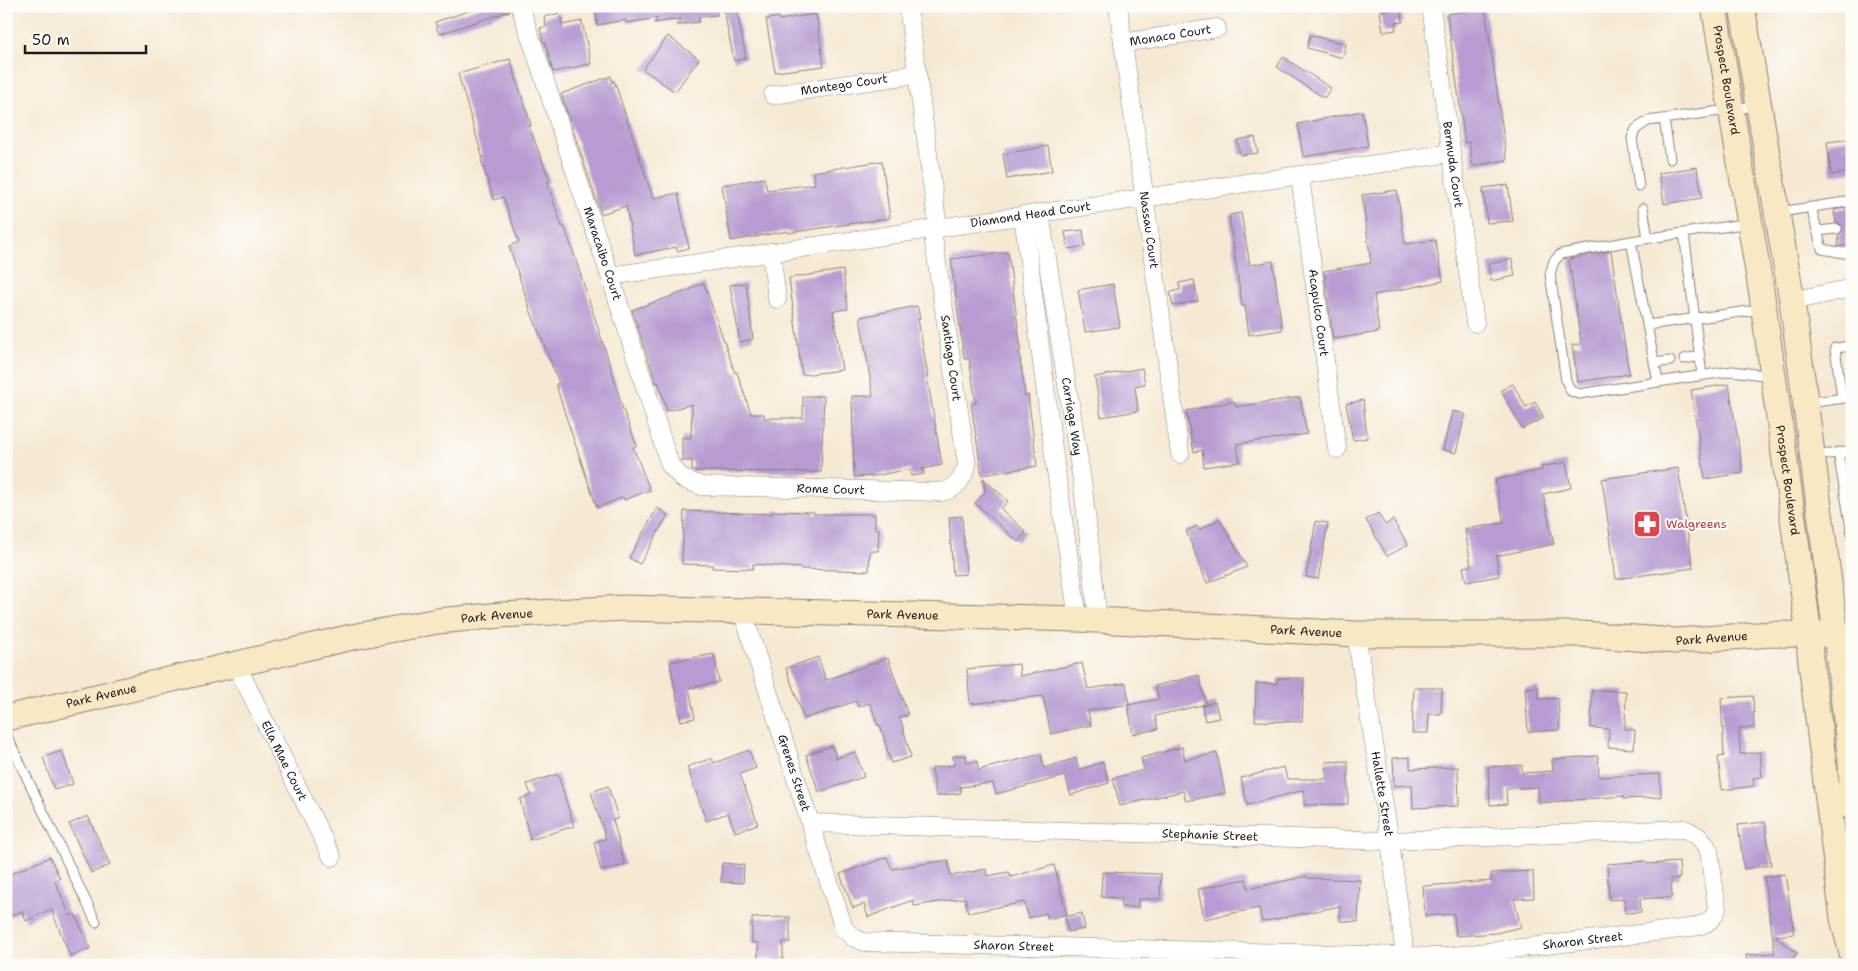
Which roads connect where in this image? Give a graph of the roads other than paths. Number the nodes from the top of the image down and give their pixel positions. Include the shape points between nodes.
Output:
1 (520, 6) edge
2 (908, 6) edge
3 (1118, 6) edge
4 (1431, 6) edge
5 (1714, 6) edge
6 (1742, 6) edge
7 (1217, 28) dead end
8 (1123, 43) junction
9 (917, 74) junction
10 (773, 95) dead end
11 (1759, 106) junction
12 (1731, 109) junction
13 (1664, 119) junction
14 (1451, 153) junction
15 (1670, 159) dead end
16 (1300, 176) junction
17 (1639, 186) dead end
18 (1145, 198) junction
19 (1852, 201) edge
20 (1811, 207) junction
21 (1643, 208) dead end
22 (1777, 212) junction
23 (1032, 214) junction
24 (1750, 223) junction
25 (935, 228) junction
26 (1837, 229) dead end
27 (1818, 231) junction
28 (1684, 233) junction
29 (1648, 238) junction
30 (1631, 241) junction
31 (772, 252) junction
32 (1852, 252) edge
33 (610, 276) junction
34 (1852, 288) edge
35 (777, 299) dead end
36 (1792, 301) junction
37 (1764, 309) junction
38 (1696, 319) junction
39 (1475, 323) dead end
40 (1647, 325) junction
41 (1852, 346) edge
42 (1700, 356) junction
43 (1684, 359) dead end
44 (1670, 360) dead end
45 (1654, 363) junction
46 (1702, 375) junction
47 (1774, 376) junction
48 (1658, 382) junction
49 (1852, 397) edge
50 (1842, 398) junction
51 (1805, 403) junction
52 (1060, 410) junction
53 (1337, 449) dead end
54 (1852, 451) edge
55 (1838, 452) junction
56 (1180, 454) dead end
57 (1812, 456) junction
58 (957, 484) joint
59 (702, 486) joint
60 (1852, 534) edge
61 (742, 610) junction
62 (1088, 620) junction
63 (1356, 634) junction
64 (1809, 634) junction
65 (1844, 635) edge
66 (236, 664) junction
67 (6, 718) edge
68 (6, 734) edge
69 (1852, 808) edge
70 (810, 823) junction
71 (1610, 832) joint
72 (1390, 841) junction
73 (332, 857) dead end
74 (96, 922) dead end
75 (850, 934) joint
76 (1852, 954) edge
77 (1405, 955) junction

1 - 33 street, Maracaibo Court
2 - 9 street, Santiago Court
3 - 8 street, Nassau Court
4 - 14 street, Bermuda Court
5 - 12 main road, Prospect Boulevard
6 - 11 main road
7 - 8 street, Monaco Court
8 - 18 street, Nassau Court
9 - 10 street, Montego Court
9 - 25 street, Santiago Court
11 - 12 lane
11 - 22 main road
12 - 13 lane
12 - 24 main road, Prospect Boulevard
13 - 15 lane
13 - 17 lane via 1648,121 1636,129 1632,138
14 - 16 street, Diamond Head Court
14 - 39 street, Bermuda Court
16 - 18 street, Diamond Head Court
16 - 53 street, Acapulco Court
18 - 23 street, Diamond Head Court
18 - 56 street, Nassau Court
19 - 20 lane
20 - 22 lane
20 - 27 lane
21 - 29 lane
22 - 36 main road
23 - 25 street, Diamond Head Court
23 - 52 street, Carriage Way
24 - 28 lane
24 - 37 main road, Prospect Boulevard
25 - 31 street, Diamond Head Court
25 - 58 street, Santiago Court via 967,466
26 - 27 lane
27 - 32 lane via 1822,249
28 - 29 lane
28 - 38 lane
29 - 30 lane
30 - 40 lane
30 - 48 lane via 1561,254 1554,261 1550,274 1566,381 1571,392 1579,394
31 - 33 street, Diamond Head Court
31 - 35 street
33 - 59 street, Maracaibo Court via 670,465 684,479
34 - 36 street
36 - 51 main road
37 - 38 lane
37 - 47 main road, Prospect Boulevard
38 - 40 lane
38 - 42 lane
40 - 45 lane
41 - 50 lane via 1835,348
42 - 43 lane
42 - 46 lane
44 - 45 lane
45 - 48 lane
46 - 47 lane via 1732,372
46 - 48 lane
47 - 64 main road, Prospect Boulevard
49 - 50 lane
50 - 51 lane
51 - 57 main road
52 - 62 street, Carriage Way
52 - 62 street, Carriage Way via 1083,486
54 - 55 lane
55 - 57 lane
55 - 60 lane
57 - 65 main road
58 - 59 street, Rome Court via 949,491 941,492
61 - 62 main road, Park Avenue
61 - 66 main road, Park Avenue via 624,608 447,620 352,636
61 - 70 street, Grenes Street
62 - 63 main road, Park Avenue
63 - 64 main road, Park Avenue via 1581,634 1676,641
63 - 72 street, Hallette Street
64 - 65 main road, Park Avenue
64 - 76 main road, Prospect Boulevard via 1843,919
65 - 69 main road
66 - 67 main road, Park Avenue
66 - 73 street, Ella Mae Court
68 - 74 lane
70 - 72 street, Stephanie Street
70 - 75 street, Grenes Street via 844,929
71 - 72 street, Stephanie Street
71 - 77 street, Sharon Street via 1684,829 1698,835 1710,852 1717,908 1714,918 1706,925 1689,928 1445,957
72 - 77 street, Hallette Street
75 - 77 street, Sharon Street via 864,942

